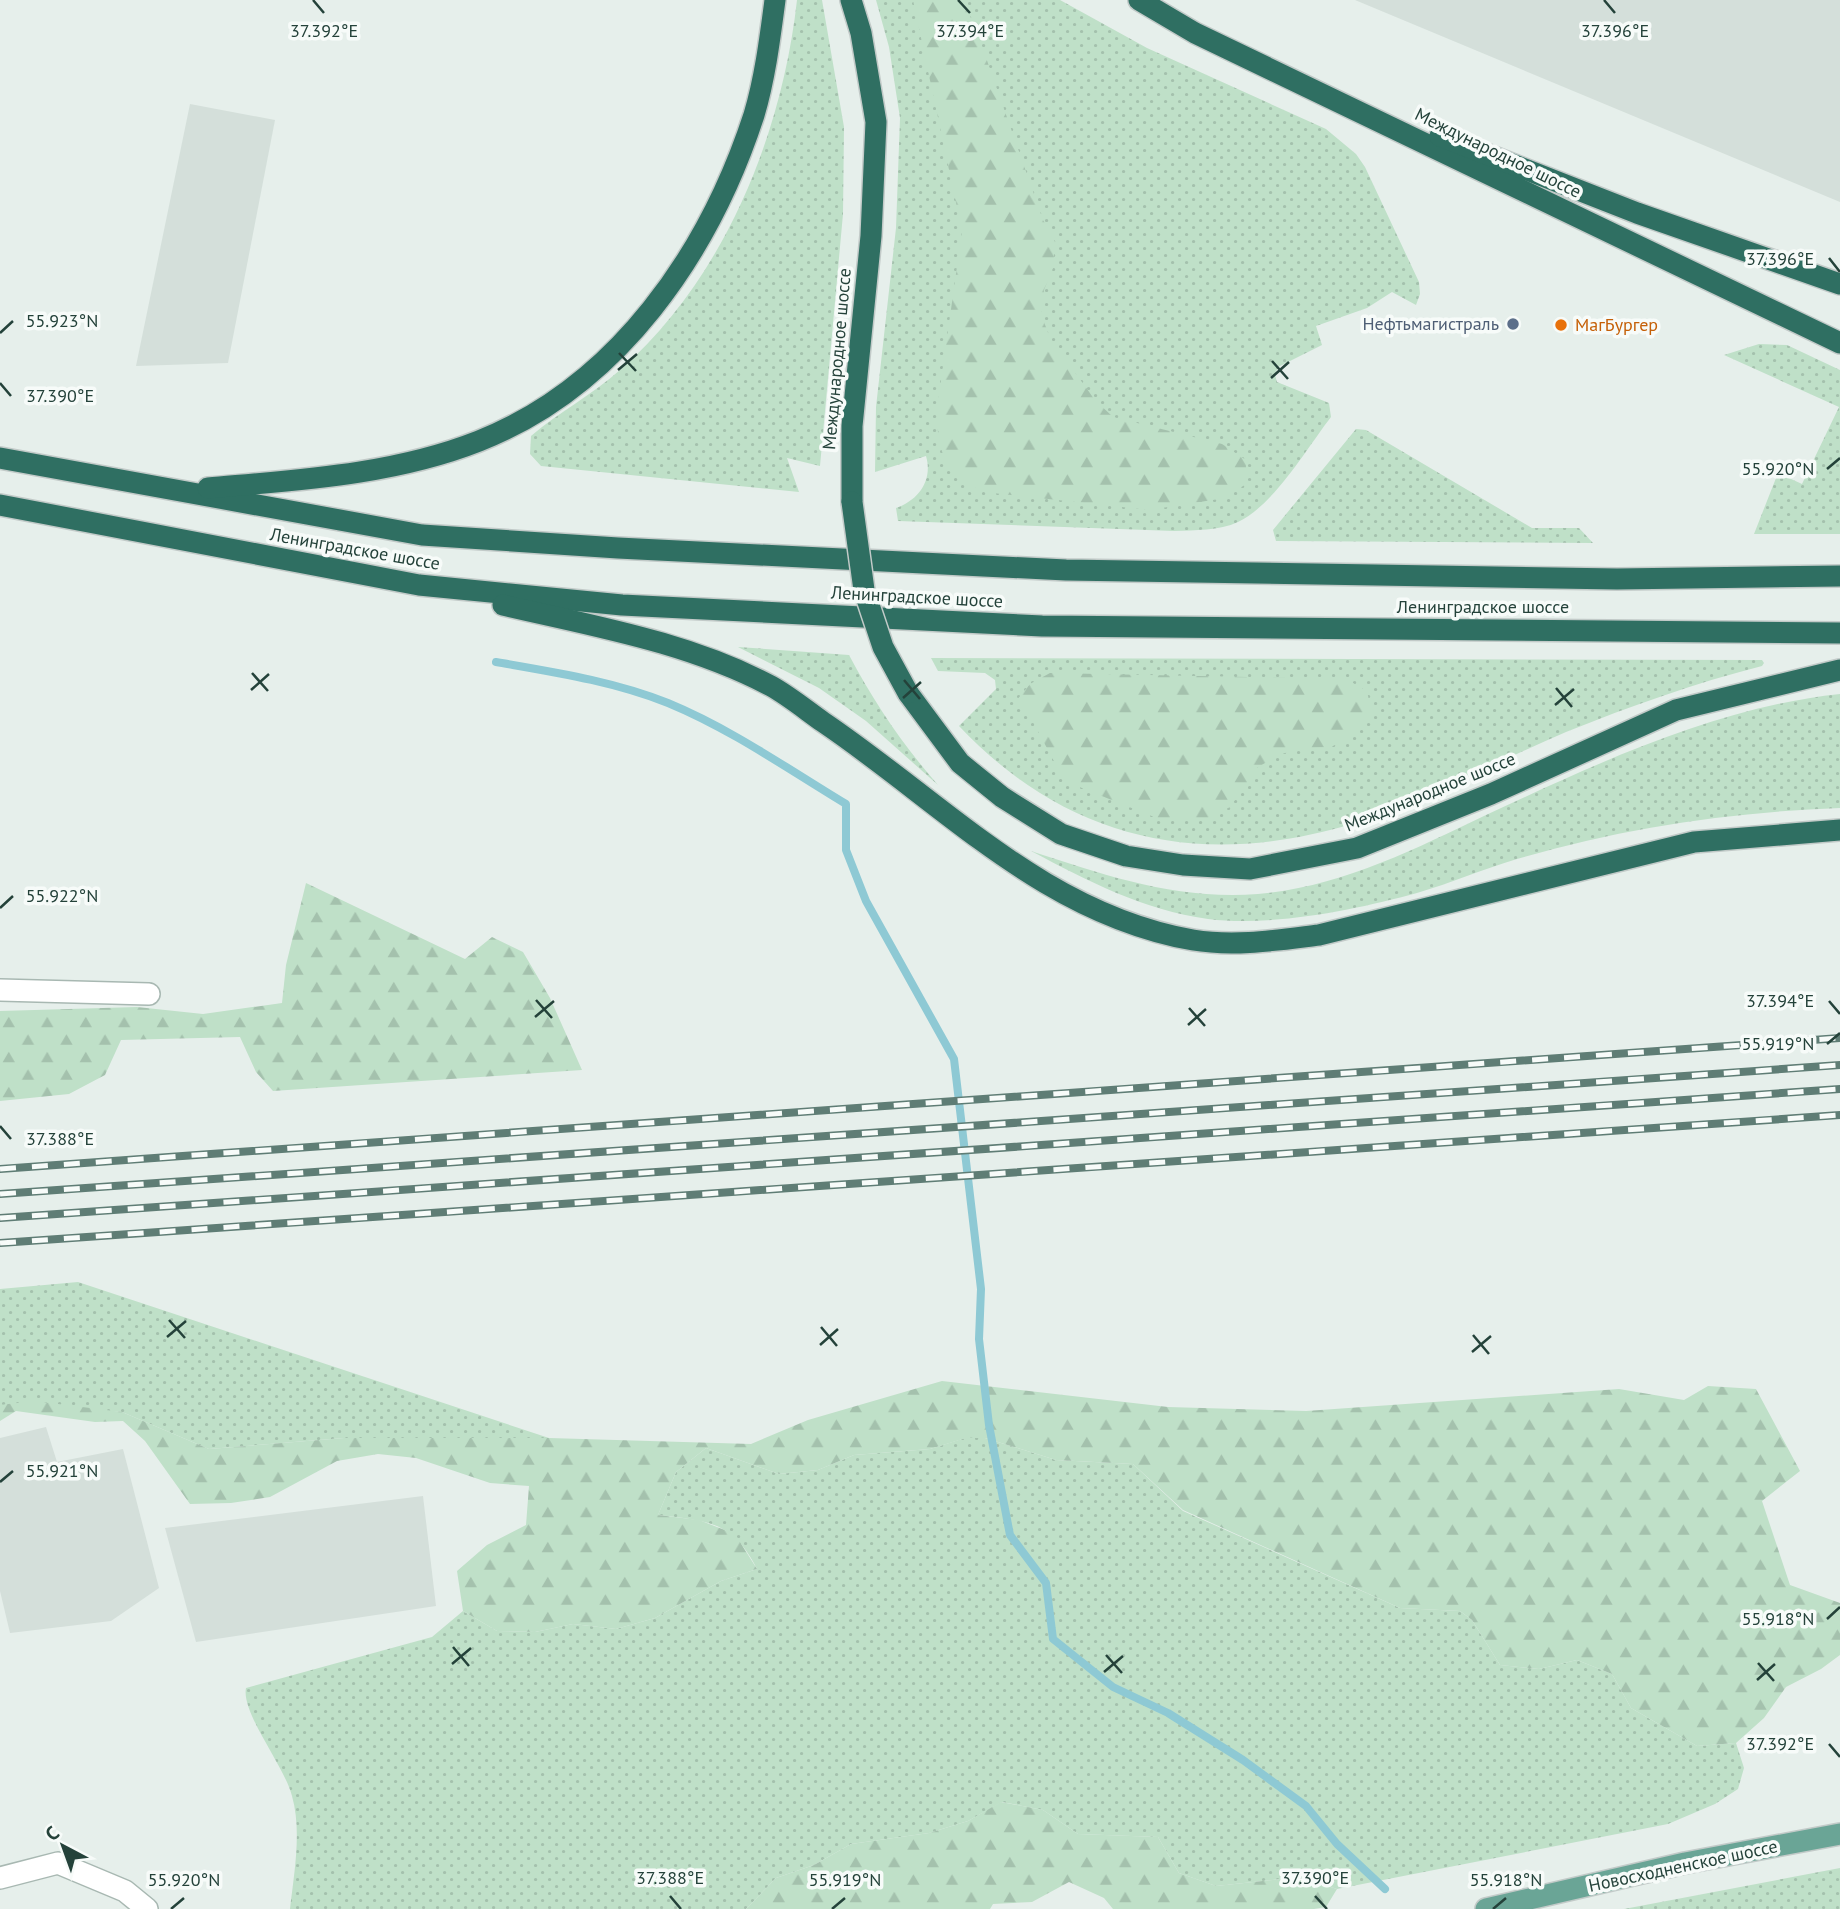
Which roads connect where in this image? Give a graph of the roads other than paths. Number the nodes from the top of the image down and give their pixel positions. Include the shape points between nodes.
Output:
1 (775, 0) edge
2 (851, 0) edge
3 (1139, 0) edge
4 (1295, 80) junction
5 (1840, 284) edge
6 (1840, 343) edge
7 (0, 458) edge
8 (180, 491) junction
9 (0, 505) edge
10 (1840, 576) edge
11 (419, 585) junction
12 (1840, 633) edge
13 (1840, 670) edge
14 (1840, 830) edge
15 (0, 990) edge
16 (149, 994) dead end
17 (1840, 1834) edge
18 (0, 1878) edge
19 (147, 1909) edge
20 (1486, 1909) edge

1 - 8 highway via 754,113 722,199 645,318 594,372 544,410 478,441 410,462 323,478
2 - 13 highway, Международное шоссе, bridge via 876,122 871,236 852,426 852,502 864,590 883,647 908,693 960,763 1002,797 1060,834 1126,856 1250,869 1357,848 1491,794 1676,710
3 - 4 highway, Международное шоссе via 1195,33
4 - 5 highway via 1637,213
4 - 6 highway, Международное шоссе
7 - 8 highway, Ленинградское шоссе
8 - 10 highway, Ленинградское шоссе via 422,535 618,548 1066,570 1618,579
9 - 11 highway, Ленинградское шоссе
11 - 12 highway, Ленинградское шоссе via 622,605 1042,626
11 - 14 highway via 682,648 771,686 855,743 990,850 1050,888 1118,921 1194,940 1259,943 1320,935 1695,842
15 - 16 street
17 - 20 main road, Новосходненское шоссе via 1685,1863
18 - 19 street via 58,1863 125,1891

